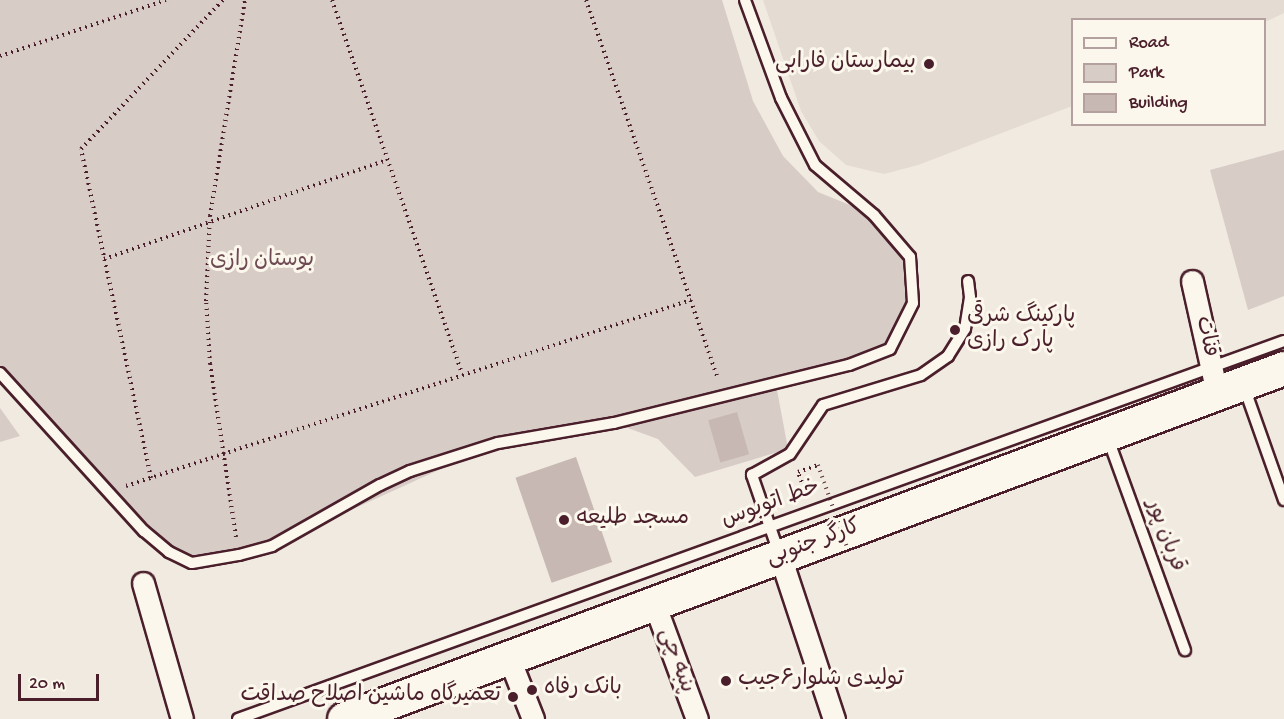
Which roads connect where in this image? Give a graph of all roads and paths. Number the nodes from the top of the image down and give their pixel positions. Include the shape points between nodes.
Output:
1 (166, 0) edge
2 (223, 0) edge
3 (245, 0) edge
4 (332, 0) edge
5 (586, 0) edge
6 (745, 0) edge
7 (0, 56) edge
8 (387, 159) junction
9 (210, 222) junction
10 (104, 259) junction
11 (968, 281) dead end
12 (1192, 281) dead end
13 (691, 300) junction
14 (1284, 341) edge
15 (1284, 368) edge
16 (0, 373) edge
17 (462, 374) junction
18 (1230, 388) junction
19 (724, 394) junction
20 (1106, 435) junction
21 (222, 453) junction
22 (798, 472) dead end
23 (151, 478) junction
24 (109, 493) junction
25 (1284, 500) edge
26 (239, 555) junction
27 (780, 556) junction
28 (850, 556) dead end
29 (143, 583) dead end
30 (654, 603) junction
31 (1185, 650) dead end
32 (509, 658) junction
33 (182, 719) edge
34 (238, 719) edge
35 (344, 719) edge
36 (533, 719) edge
37 (697, 719) edge
38 (834, 719) edge

1 - 7 path
2 - 10 path via 81,149
3 - 9 path
4 - 8 path
5 - 13 path
6 - 19 lane via 781,98 815,165 874,215 910,257 913,303 890,349 849,365
8 - 9 path
8 - 17 path
9 - 10 path
9 - 21 path via 206,301
10 - 23 path
11 - 27 lane via 965,329 948,356 921,375 823,405 790,454 752,476
12 - 18 street, قنات
13 - 17 path
13 - 19 path
14 - 34 lane, خط اتوبوس
15 - 18 main road, کارگر جنوبی
16 - 24 lane
17 - 21 path
18 - 20 main road, کارگر جنوبی
18 - 25 lane
19 - 26 lane via 614,423 498,443 410,471 272,546
20 - 27 main road, کارگر جنوبی
20 - 31 lane, قربان پور
21 - 23 path
21 - 26 path
22 - 28 path, bridge via 818,465
23 - 24 path
24 - 26 lane via 144,531 177,556 192,563
27 - 30 main road, کارگر جنوبی
27 - 38 street
29 - 33 street
30 - 32 main road, کارگر جنوبی
30 - 37 street, پنبه چی
32 - 35 main road, کارگر جنوبی
32 - 36 street

